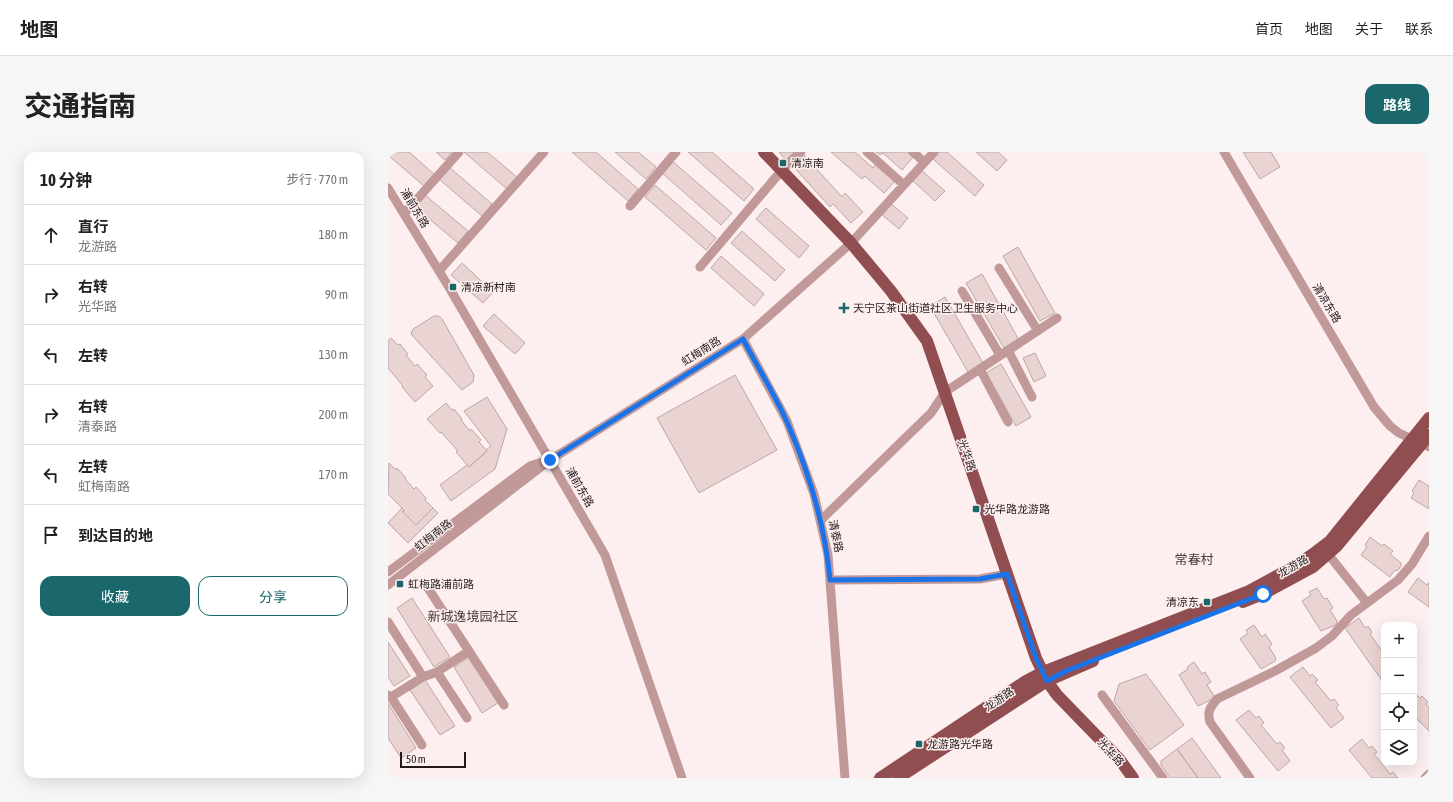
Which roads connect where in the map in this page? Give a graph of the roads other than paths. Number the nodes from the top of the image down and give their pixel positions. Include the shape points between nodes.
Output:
1 (459, 152) edge
2 (544, 152) edge
3 (676, 152) edge
4 (764, 152) edge
5 (801, 152) edge
6 (867, 152) edge
7 (913, 152) edge
8 (934, 152) edge
9 (1224, 152) edge
10 (924, 162) junction
11 (782, 170) junction
12 (904, 185) junction
13 (388, 188) edge
14 (630, 206) dead end
15 (404, 214) junction
16 (851, 243) junction
17 (700, 266) dead end
18 (999, 268) dead end
19 (439, 272) junction
20 (962, 291) dead end
21 (1057, 318) dead end
22 (1038, 330) junction
23 (743, 339) junction
24 (1008, 350) junction
25 (1000, 356) junction
26 (980, 369) junction
27 (945, 392) junction
28 (1032, 397) dead end
29 (1429, 418) edge
30 (1008, 422) dead end
31 (1423, 441) edge
32 (550, 460) junction
33 (820, 521) junction
34 (1429, 536) edge
35 (1328, 554) junction
36 (388, 572) edge
37 (1007, 574) junction
38 (830, 580) junction
39 (388, 585) edge
40 (426, 585) dead end
41 (1368, 603) junction
42 (388, 622) edge
43 (469, 651) junction
44 (437, 672) junction
45 (1045, 676) junction
46 (423, 677) junction
47 (1102, 695) dead end
48 (389, 696) edge
49 (504, 705) dead end
50 (467, 718) dead end
51 (422, 745) dead end
52 (1429, 774) edge
53 (682, 778) edge
54 (845, 778) edge
55 (880, 778) edge
56 (898, 778) edge
57 (1133, 778) edge
58 (1163, 778) edge
59 (1250, 778) edge
60 (1425, 778) edge

1 - 15 street
2 - 19 street
3 - 14 street
4 - 11 main road, 光华路
5 - 11 street
6 - 12 street
7 - 10 street
8 - 10 street, 虹梅南路
9 - 31 street, 清凉东路 via 1374,407 1399,433
10 - 12 street, 虹梅南路
11 - 16 main road, 光华路
11 - 17 street
12 - 16 street, 虹梅南路
13 - 15 street, 浦前东路
15 - 19 street, 浦前东路
16 - 23 street, 虹梅南路
16 - 27 main road, 光华路 via 891,291 927,341
18 - 22 street
19 - 32 street, 浦前东路
20 - 25 street
21 - 22 street
22 - 24 street
23 - 32 street, 虹梅南路
23 - 33 street, 清泰路 via 786,421 814,494
24 - 25 street
24 - 28 street
25 - 26 street
26 - 27 street
26 - 30 street
27 - 33 street via 931,413
27 - 37 main road, 光华路
29 - 31 main road, 龙游路
31 - 35 main road, 龙游路
31 - 45 main road, 龙游路 via 1330,541 1295,566 1249,591
32 - 36 street, 虹梅南路 via 530,466
32 - 39 street, 虹梅南路
32 - 53 street, 浦前东路 via 605,555
33 - 38 street, 清泰路 via 828,555
34 - 41 street via 1412,564 1398,580
35 - 41 street
35 - 45 main road, 龙游路 via 1313,567 1263,594 1066,671
37 - 38 street via 980,579
37 - 45 main road, 光华路 via 1036,658
38 - 54 street, 清泰路
40 - 43 street
41 - 59 street via 1351,615 1332,636 1316,648 1217,699 1211,707 1208,715 1210,722
42 - 46 street
43 - 44 street
43 - 49 street
44 - 46 street
44 - 50 street
45 - 55 main road, 龙游路 via 1026,681
45 - 56 main road, 龙游路
45 - 57 main road, 光华路 via 1058,695 1120,760
46 - 48 street
47 - 58 street
48 - 51 street
52 - 60 street

